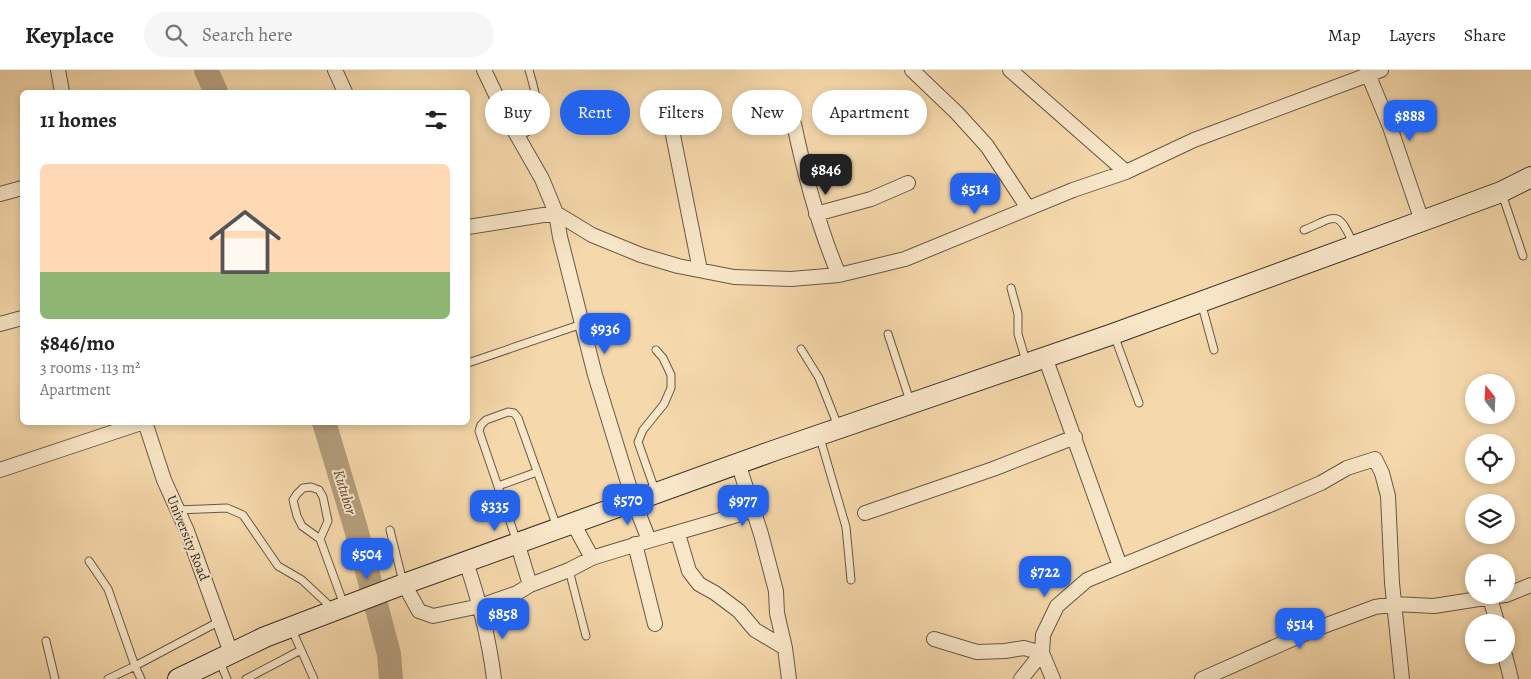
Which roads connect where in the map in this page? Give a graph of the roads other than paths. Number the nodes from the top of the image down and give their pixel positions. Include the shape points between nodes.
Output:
1 (58, 70) edge
2 (335, 70) edge
3 (484, 70) edge
4 (529, 70) edge
5 (912, 70) edge
6 (1010, 70) edge
7 (1375, 72) edge
8 (62, 90) edge
9 (344, 90) edge
10 (673, 135) dead end
11 (797, 135) edge
12 (518, 137) junction
13 (1126, 172) junction
14 (1531, 177) edge
15 (908, 183) dead end
16 (20, 189) edge
17 (1501, 192) junction
18 (0, 194) edge
19 (1028, 208) junction
20 (556, 213) junction
21 (816, 214) junction
22 (1422, 221) junction
23 (470, 228) edge
24 (1304, 230) dead end
25 (1354, 246) junction
26 (1523, 256) dead end
27 (700, 270) junction
28 (839, 275) junction
29 (1011, 288) dead end
30 (1201, 302) junction
31 (20, 319) edge
32 (0, 324) edge
33 (582, 324) junction
34 (888, 334) dead end
35 (1114, 334) junction
36 (801, 349) dead end
37 (656, 350) dead end
38 (1214, 350) dead end
39 (1036, 361) junction
40 (470, 362) edge
41 (1139, 403) dead end
42 (911, 404) junction
43 (135, 425) edge
44 (145, 425) edge
45 (839, 428) junction
46 (819, 435) junction
47 (1075, 437) junction
48 (738, 464) junction
49 (0, 470) edge
50 (537, 472) junction
51 (498, 486) junction
52 (656, 493) junction
53 (634, 502) junction
54 (177, 510) junction
55 (753, 510) junction
56 (865, 513) dead end
57 (565, 525) junction
58 (390, 530) dead end
59 (678, 534) junction
60 (320, 539) junction
61 (649, 540) junction
62 (517, 542) junction
63 (635, 544) junction
64 (592, 558) junction
65 (89, 561) dead end
66 (466, 562) junction
67 (1120, 566) junction
68 (569, 570) junction
69 (851, 580) dead end
70 (404, 584) junction
71 (530, 585) junction
72 (1531, 585) edge
73 (1515, 591) edge
74 (1465, 602) edge
75 (1394, 604) junction
76 (346, 606) junction
77 (480, 606) junction
78 (220, 622) junction
79 (655, 624) dead end
80 (290, 627) junction
81 (586, 636) dead end
82 (934, 639) dead end
83 (46, 641) dead end
84 (785, 648) junction
85 (301, 650) junction
86 (1042, 653) junction
87 (225, 656) junction
88 (1507, 664) edge
89 (134, 666) junction
90 (55, 679) edge
91 (108, 679) edge
92 (141, 679) edge
93 (178, 679) edge
94 (227, 679) edge
95 (246, 679) edge
96 (314, 679) edge
97 (494, 679) edge
98 (789, 679) edge
99 (1021, 679) edge
100 (1053, 679) edge
101 (1202, 679) edge
102 (1402, 679) edge
103 (1511, 679) edge

1 - 8 street
2 - 9 street
3 - 12 street
4 - 12 lane via 538,113 535,127
5 - 19 street via 987,146
6 - 13 street
7 - 13 street via 1194,140
7 - 22 street
10 - 27 street
11 - 21 street
12 - 20 street via 542,179
13 - 19 street
14 - 17 main road
15 - 21 street via 871,199
16 - 18 street
17 - 22 main road
17 - 26 lane
19 - 28 street via 905,259
20 - 23 street
20 - 27 street via 592,235 633,252
20 - 33 street
21 - 28 street
22 - 25 main road
24 - 25 lane via 1334,218 1340,219
25 - 30 main road
27 - 28 street via 734,277 791,279
29 - 39 lane via 1018,314 1018,334
30 - 35 main road
30 - 38 lane
31 - 32 street
33 - 40 lane
33 - 53 street
34 - 42 lane
35 - 39 main road
35 - 41 lane
36 - 45 lane via 819,378
37 - 52 lane via 671,375 671,388 638,442
39 - 42 main road
39 - 47 street
42 - 45 main road
43 - 49 street
44 - 54 street, University Road
45 - 46 main road
46 - 48 main road
46 - 69 lane via 846,527
47 - 56 street
47 - 67 street
48 - 52 main road
48 - 55 street
50 - 51 lane
50 - 51 lane via 518,418 508,412 486,420 480,431
50 - 57 lane
51 - 62 lane
52 - 53 main road
53 - 57 main road
53 - 61 street
54 - 76 lane via 227,508 243,514 278,566
54 - 78 street, University Road
55 - 59 street
55 - 84 street via 776,591 776,613
57 - 62 main road
57 - 64 street
58 - 70 lane
59 - 61 street
59 - 84 street via 689,571 699,584 739,611 755,630
60 - 60 lane via 302,526 297,516 293,500 303,488 319,490 323,497 328,521
60 - 76 lane
61 - 63 street
62 - 66 main road
62 - 71 street
63 - 64 street
63 - 79 street
64 - 68 street
65 - 89 lane via 108,589
66 - 70 main road
66 - 77 street
67 - 75 street via 1321,483 1347,468 1375,459 1388,496
67 - 86 street via 1087,580 1057,606 1043,635
68 - 71 street
68 - 81 lane
70 - 76 main road
70 - 77 street via 419,611 433,616
71 - 77 street
72 - 73 street
74 - 75 street via 1434,606
75 - 101 street via 1354,613
75 - 102 street
76 - 80 main road
77 - 97 street via 491,650
78 - 87 street, University Road
78 - 89 lane
80 - 85 lane
80 - 87 main road
82 - 86 street via 977,652 1024,648
83 - 90 lane
84 - 98 street
85 - 95 lane
85 - 96 lane
86 - 99 street
86 - 100 street
87 - 93 main road
87 - 94 lane
88 - 103 street
89 - 91 lane
89 - 92 lane

